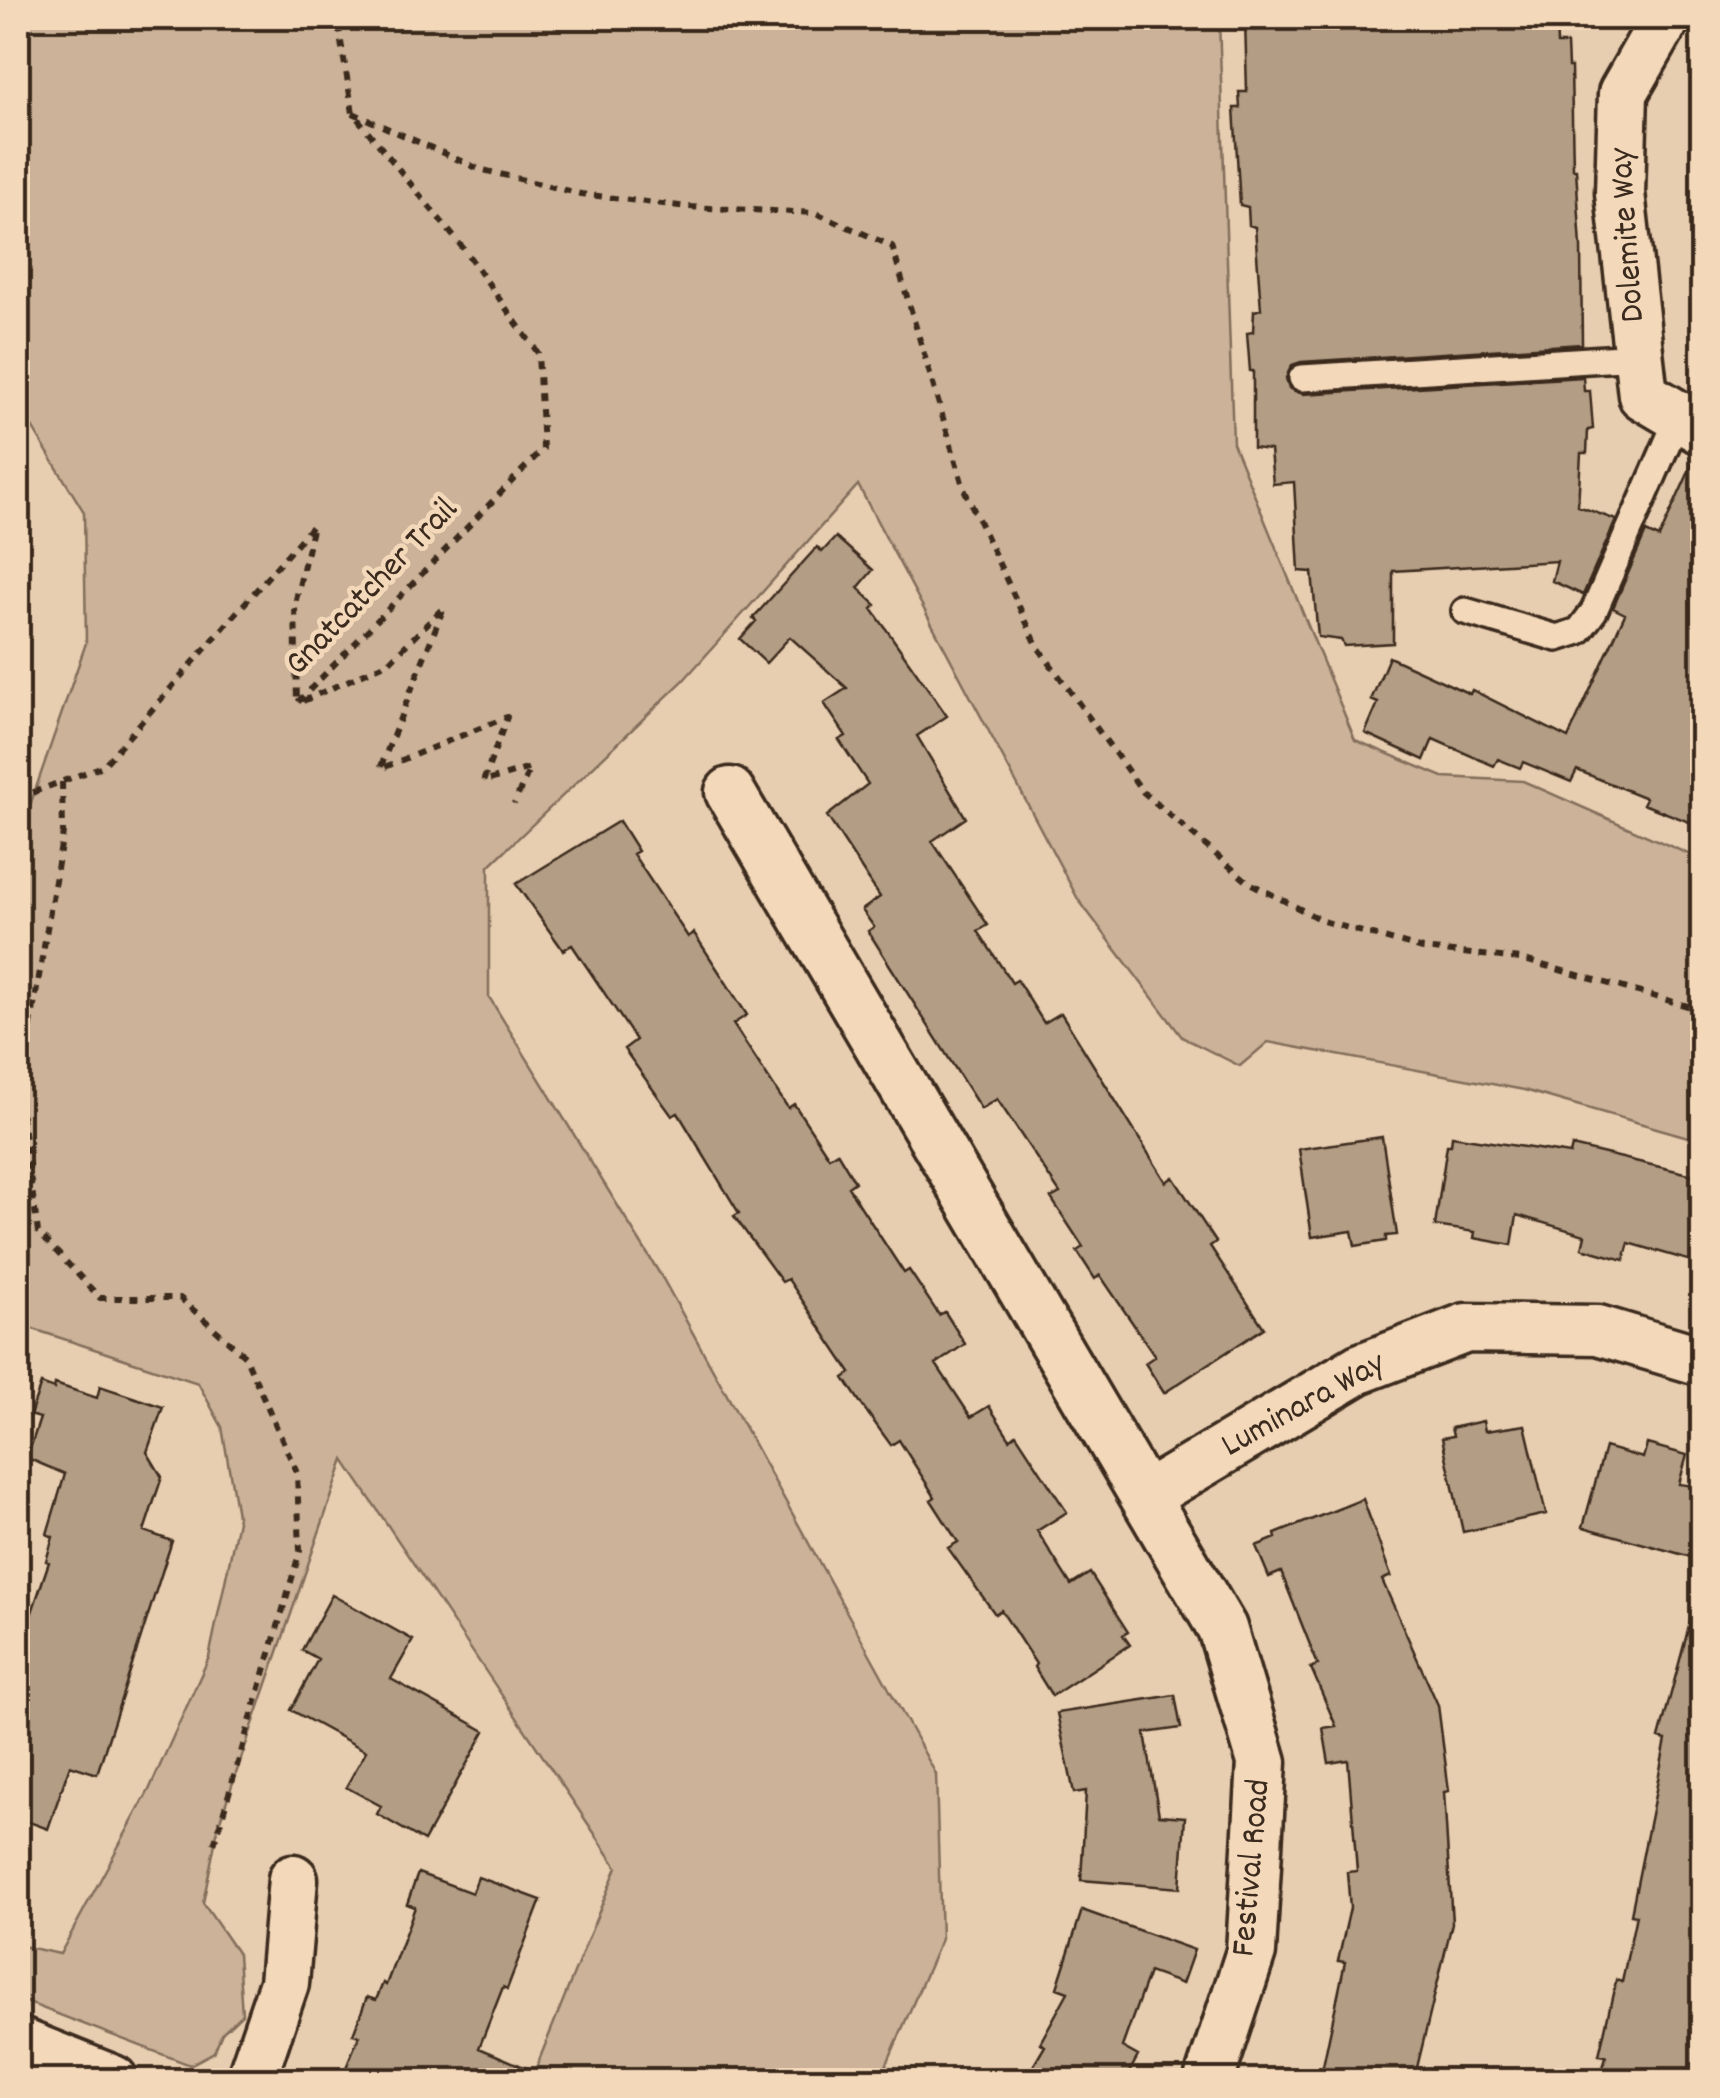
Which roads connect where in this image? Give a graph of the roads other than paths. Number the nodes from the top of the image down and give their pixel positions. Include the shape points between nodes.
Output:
1 (1666, 18) edge
2 (1638, 356) junction
3 (1302, 378) dead end
4 (1691, 423) edge
5 (1465, 611) dead end
6 (730, 792) dead end
7 (1702, 1361) edge
8 (1146, 1496) junction
9 (293, 1879) dead end
10 (18, 2042) edge
11 (113, 2080) edge
12 (251, 2080) edge
13 (1209, 2080) edge

1 - 2 street, Dolemite Way via 1623,93 1620,194
2 - 3 lane
2 - 4 street, Dolemite Way via 1643,395
4 - 5 lane via 1580,632 1557,638
6 - 8 street, Festival Road
7 - 8 street, Luminara Way via 1598,1330 1466,1328 1359,1369
8 - 13 street, Festival Road via 1222,1628 1262,1762 1251,1952
9 - 12 street via 284,1983
10 - 11 street

